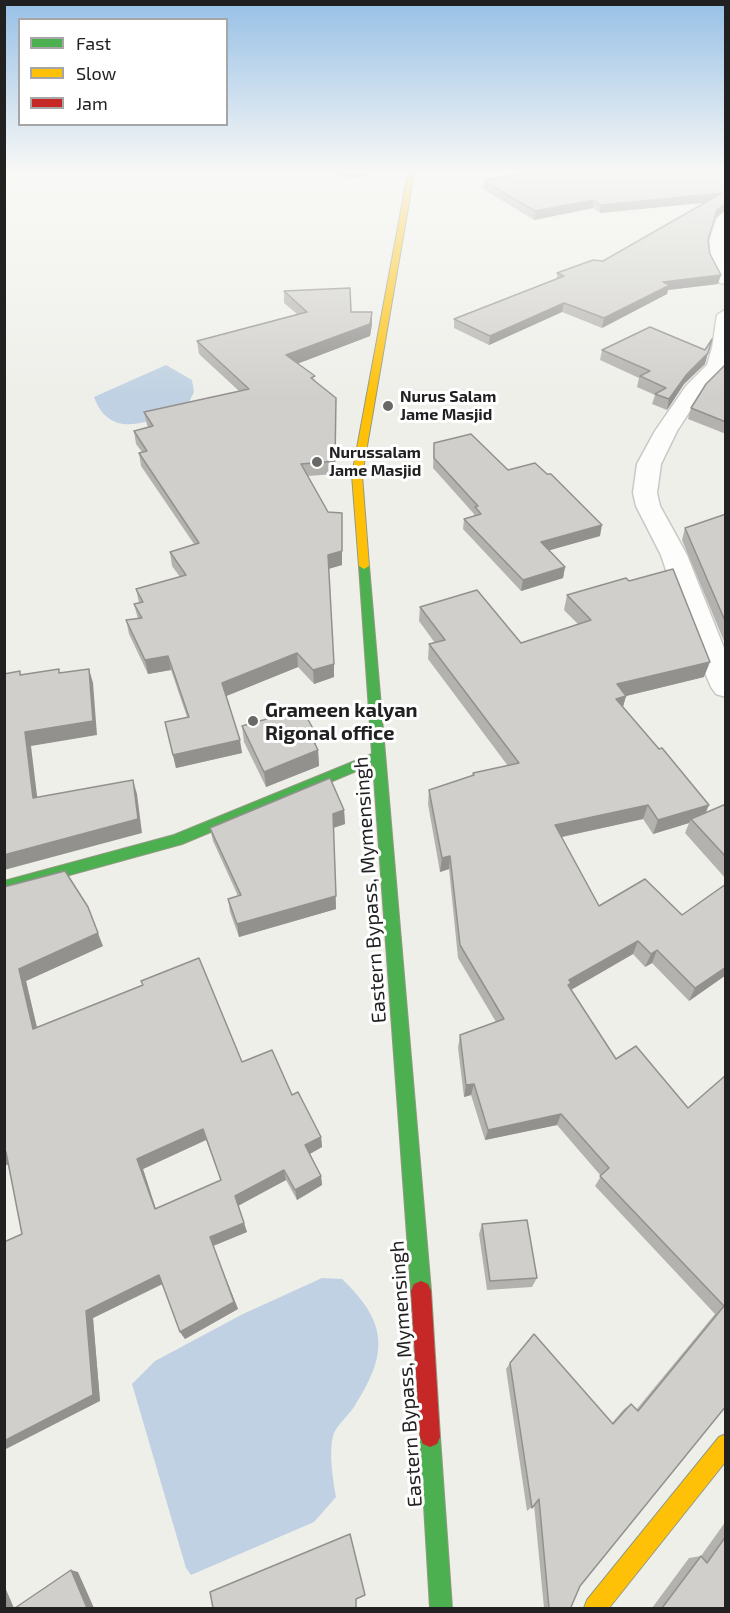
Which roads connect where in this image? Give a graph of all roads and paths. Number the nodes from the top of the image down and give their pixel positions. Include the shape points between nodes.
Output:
1 (396, 248) edge
2 (715, 248) edge
3 (726, 279) edge
4 (726, 315) edge
5 (726, 687) edge
6 (379, 756) junction
7 (4, 887) edge
8 (726, 1444) edge
9 (441, 1608) edge
10 (595, 1608) edge

1 - 6 main road, Eastern Bypass, Mymensingh via 357,475
2 - 3 street via 715,259
4 - 5 street via 716,367 693,390 666,431 649,464 645,493
6 - 7 main road via 177,840
6 - 9 main road, Eastern Bypass, Mymensingh
8 - 10 main road

